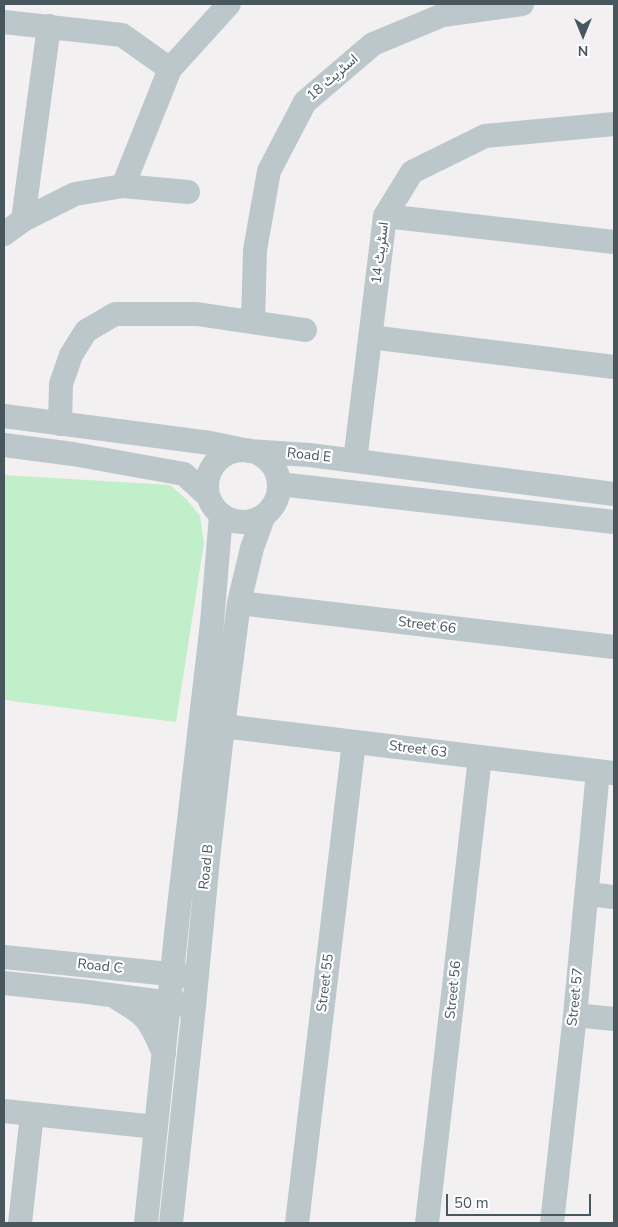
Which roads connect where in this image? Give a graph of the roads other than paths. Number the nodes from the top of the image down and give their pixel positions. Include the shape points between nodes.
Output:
1 (230, 4) edge
2 (522, 4) edge
3 (4, 22) edge
4 (49, 26) junction
5 (170, 69) junction
6 (614, 124) edge
7 (123, 186) junction
8 (188, 192) dead end
9 (385, 216) junction
10 (24, 220) junction
11 (4, 234) edge
12 (614, 242) edge
13 (253, 322) junction
14 (305, 330) dead end
15 (370, 337) junction
16 (614, 367) edge
17 (4, 416) edge
18 (60, 424) junction
19 (4, 445) edge
20 (249, 451) junction
21 (355, 461) junction
22 (279, 484) junction
23 (614, 494) edge
24 (215, 505) junction
25 (264, 516) junction
26 (614, 522) edge
27 (239, 604) junction
28 (614, 647) edge
29 (223, 726) junction
30 (354, 742) junction
31 (480, 757) junction
32 (606, 772) edge
33 (586, 894) junction
34 (614, 897) edge
35 (4, 957) edge
36 (172, 974) junction
37 (197, 976) junction
38 (4, 983) edge
39 (112, 995) junction
40 (169, 1004) junction
41 (194, 1006) junction
42 (575, 1015) junction
43 (614, 1019) edge
44 (164, 1054) junction
45 (4, 1111) edge
46 (32, 1114) junction
47 (156, 1127) junction
48 (20, 1223) edge
49 (146, 1223) edge
50 (171, 1223) edge
51 (297, 1223) edge
52 (427, 1223) edge
53 (552, 1223) edge

1 - 5 street
2 - 13 street, اسٹریٹ 18 via 443,15 373,44 305,102 269,171 255,250
3 - 4 street
4 - 5 street via 122,34
4 - 10 street
5 - 7 street
6 - 9 street, اسٹریٹ 14 via 485,136 412,172
7 - 8 street
7 - 10 street via 75,194
9 - 12 street
9 - 15 street, اسٹریٹ 14
10 - 11 street
13 - 14 street
13 - 18 street via 197,314 115,314 86,331 71,355 61,384
15 - 16 street
15 - 21 street, اسٹریٹ 14
17 - 18 street, Road E
18 - 20 street, Road E
19 - 24 street via 184,474
20 - 21 street, Road E
20 - 22 street via 270,462
20 - 24 street via 237,451 216,462 207,484
21 - 23 street, Road E
22 - 25 street via 273,507
22 - 26 street
24 - 25 street via 231,520 254,521
24 - 36 street, Road B via 212,623
25 - 27 street, Road B via 252,548
27 - 28 street, Street 66
27 - 29 street, Road B
29 - 30 street, Street 63
29 - 37 street, Road B
30 - 31 street, Street 63
30 - 51 street, Street 55
31 - 32 street, Street 63
31 - 52 street, Street 56
32 - 33 street, Street 57
33 - 34 street
33 - 42 street, Street 57
35 - 36 street, Road C
36 - 37 street, Road C
36 - 40 street, Road B
37 - 41 street, Road B
38 - 39 street, Road C
39 - 40 street, Road C
39 - 44 street via 145,1018
40 - 41 street, Road C
40 - 44 street, Road B
41 - 50 street, Road B
42 - 43 street
42 - 53 street, Street 57
44 - 47 street, Road B
45 - 46 street
46 - 47 street
46 - 48 street
47 - 49 street, Road B

